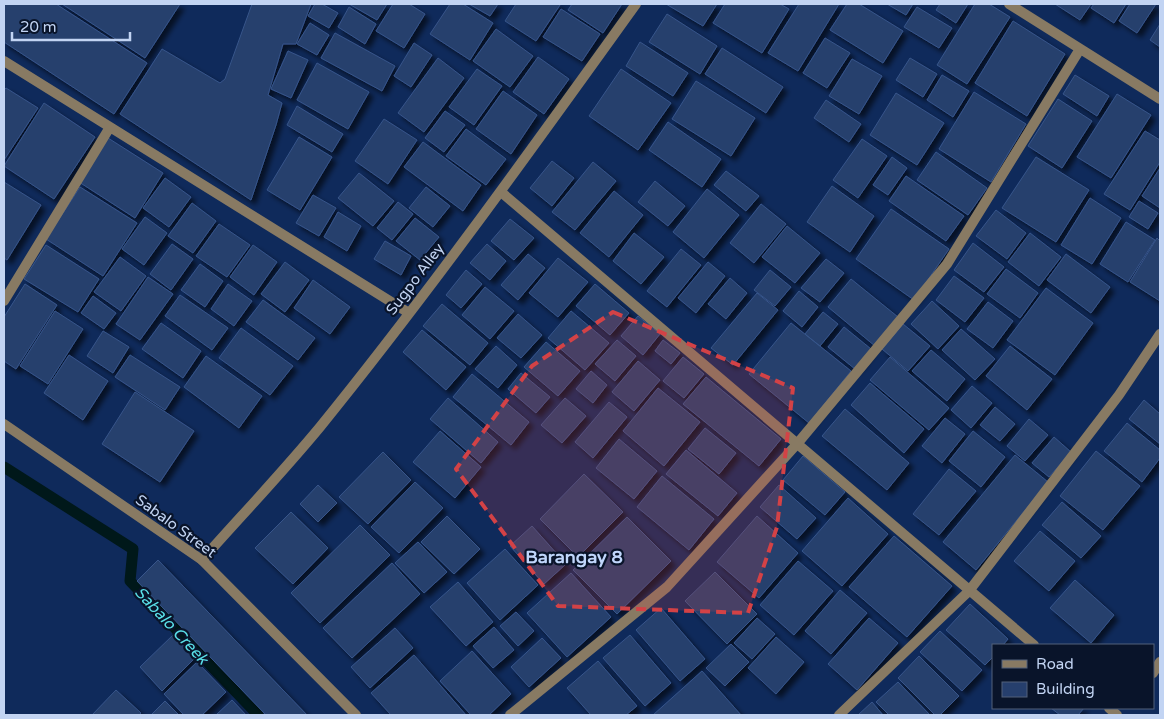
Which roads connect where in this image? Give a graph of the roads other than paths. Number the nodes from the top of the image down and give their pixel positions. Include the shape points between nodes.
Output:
1 (636, 4) edge
2 (1009, 4) edge
3 (1080, 49) junction
4 (4, 61) edge
5 (1160, 99) edge
6 (110, 126) junction
7 (500, 192) junction
8 (4, 300) edge
9 (409, 312) junction
10 (1160, 334) edge
11 (4, 424) edge
12 (797, 444) junction
13 (202, 560) junction
14 (969, 591) junction
15 (1033, 644) edge
16 (356, 715) edge
17 (510, 715) edge
18 (839, 715) edge

1 - 7 street, Sugpo Alley
2 - 3 street
3 - 5 street
3 - 12 street via 947,264
4 - 6 street
6 - 8 street
6 - 9 street
7 - 9 street, Sugpo Alley
7 - 12 street
9 - 13 street, Sugpo Alley via 319,428
10 - 14 street via 1119,395
11 - 13 street, Sabalo Street
12 - 14 street
12 - 17 street via 667,587
13 - 16 street, Sabalo Street
14 - 15 street
14 - 18 street

